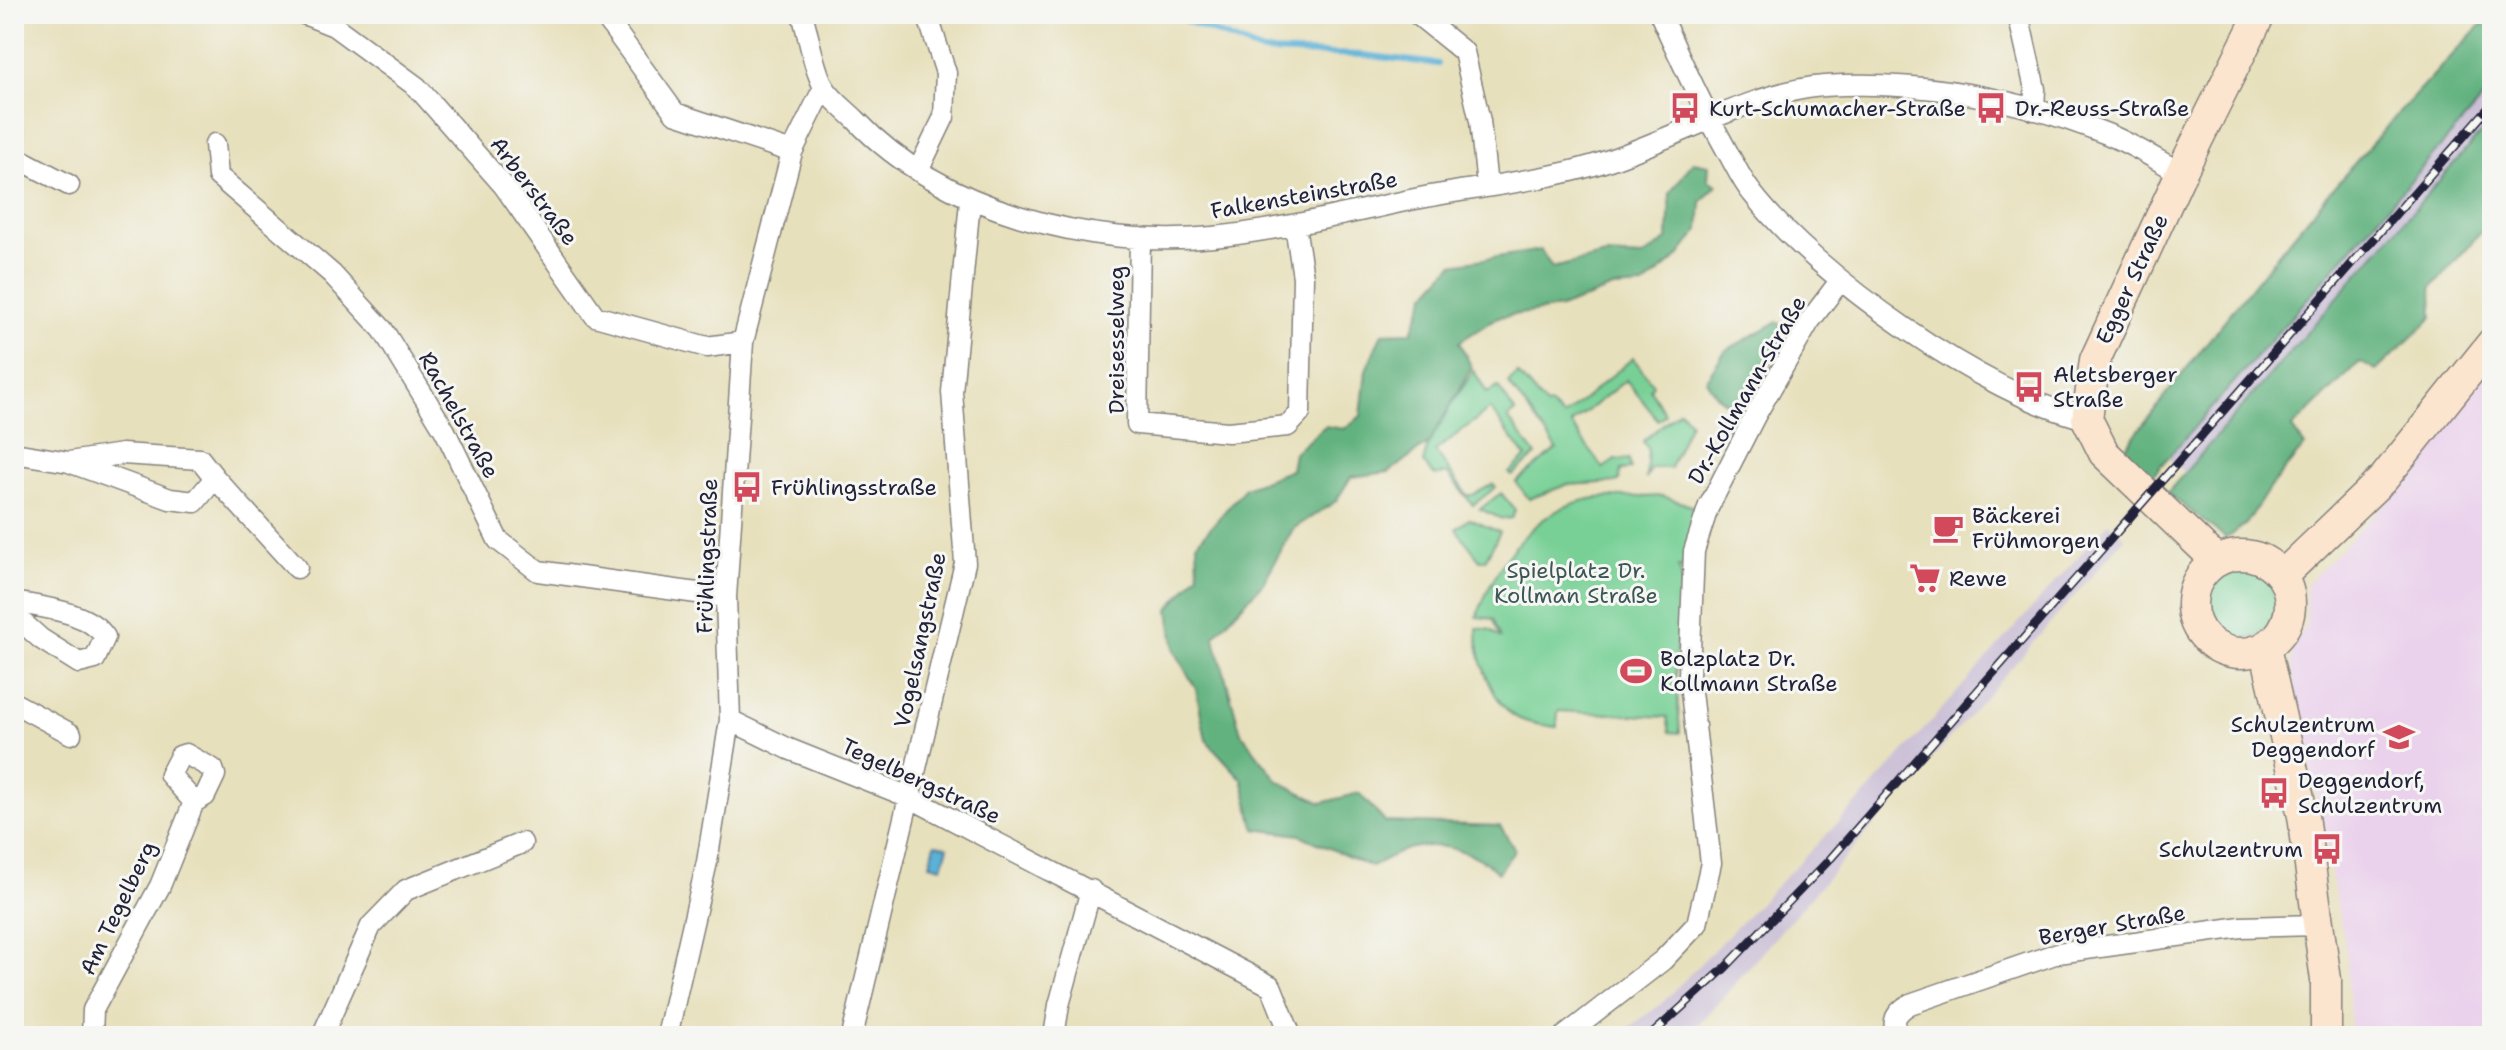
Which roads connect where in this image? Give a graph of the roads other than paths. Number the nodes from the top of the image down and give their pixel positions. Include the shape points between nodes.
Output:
1 (304, 14) edge
2 (603, 14) edge
3 (802, 14) edge
4 (927, 14) edge
5 (1417, 14) edge
6 (1660, 14) edge
7 (2018, 14) edge
8 (2260, 14) edge
9 (824, 87) junction
10 (2034, 110) junction
11 (1711, 121) junction
12 (215, 144) dead end
13 (792, 152) junction
14 (14, 171) edge
15 (918, 171) junction
16 (2181, 173) junction
17 (69, 185) dead end
18 (1487, 186) junction
19 (970, 201) junction
20 (1295, 225) junction
21 (1140, 238) junction
22 (1840, 281) junction
23 (743, 342) junction
24 (2492, 343) edge
25 (2087, 419) junction
26 (14, 453) edge
27 (69, 462) junction
28 (215, 478) junction
29 (2217, 561) junction
30 (297, 568) dead end
31 (2282, 576) junction
32 (726, 597) junction
33 (14, 602) edge
34 (14, 615) edge
35 (2265, 647) junction
36 (14, 703) edge
37 (730, 720) junction
38 (71, 734) dead end
39 (909, 797) junction
40 (194, 802) dead end
41 (522, 843) dead end
42 (1091, 890) junction
43 (2320, 925) junction
44 (92, 1036) edge
45 (322, 1036) edge
46 (667, 1036) edge
47 (852, 1036) edge
48 (1054, 1036) edge
49 (1291, 1036) edge
50 (1565, 1036) edge
51 (1895, 1036) edge
52 (2326, 1036) edge

1 - 23 street, Arberstraße via 334,26 417,87 504,186 595,316 707,347
2 - 13 street via 675,113
3 - 9 street, Falkensteinstraße
4 - 15 street via 946,73 944,117
5 - 18 street via 1464,52 1480,121
6 - 11 street
7 - 10 street via 2035,89
8 - 16 street, Egger Straße
9 - 13 street, Frühlingstraße
9 - 15 street, Falkensteinstraße via 879,145
10 - 11 street via 1963,92 1901,84 1820,86 1778,95
10 - 16 street via 2111,135
11 - 18 street, Falkensteinstraße via 1590,166
11 - 22 street via 1750,192
12 - 32 street, Rachelstraße via 218,176 332,274 383,330 445,431 498,540 538,571
13 - 23 street, Frühlingstraße
14 - 17 street via 25,162
15 - 19 street, Falkensteinstraße
16 - 25 street, Egger Straße via 2095,360
18 - 20 street, Falkensteinstraße
19 - 21 street, Falkensteinstraße via 1056,225
19 - 39 street, Vogelsangstraße via 952,392 965,563
20 - 21 street, Falkensteinstraße via 1212,237
20 - 21 street, Dreisesselweg via 1303,277 1300,413 1288,426 1228,432 1137,424
22 - 25 street via 1911,331 2025,397
22 - 50 street, Dr.-Kollmann-Straße via 1809,322 1755,416 1708,508 1694,551 1689,675 1711,863 1697,924 1663,960
23 - 32 street, Frühlingstraße
24 - 31 street via 2384,478
25 - 29 street via 2104,453
26 - 27 street
27 - 28 street via 164,454 200,459
27 - 28 street via 170,499 195,502
28 - 30 street
29 - 31 street via 2259,558
29 - 35 street via 2196,583 2192,598 2198,628 2220,649 2235,653
31 - 35 street via 2288,615 2278,637
32 - 37 street, Frühlingstraße
33 - 34 street via 97,625 105,637 95,659 79,663
35 - 43 street via 2303,816
36 - 38 street
37 - 39 street, Tegelbergstraße
37 - 46 street, Frühlingstraße via 707,862
39 - 42 street, Tegelbergstraße
39 - 47 street, Vogelsangstraße
40 - 44 street, Am Tegelberg via 160,886 93,1010
41 - 45 street via 406,890 371,926
42 - 48 street
42 - 49 street, Tegelbergstraße via 1271,986
43 - 51 street, Berger Straße via 2241,927 2058,953 1910,1004 1893,1021
43 - 52 street

